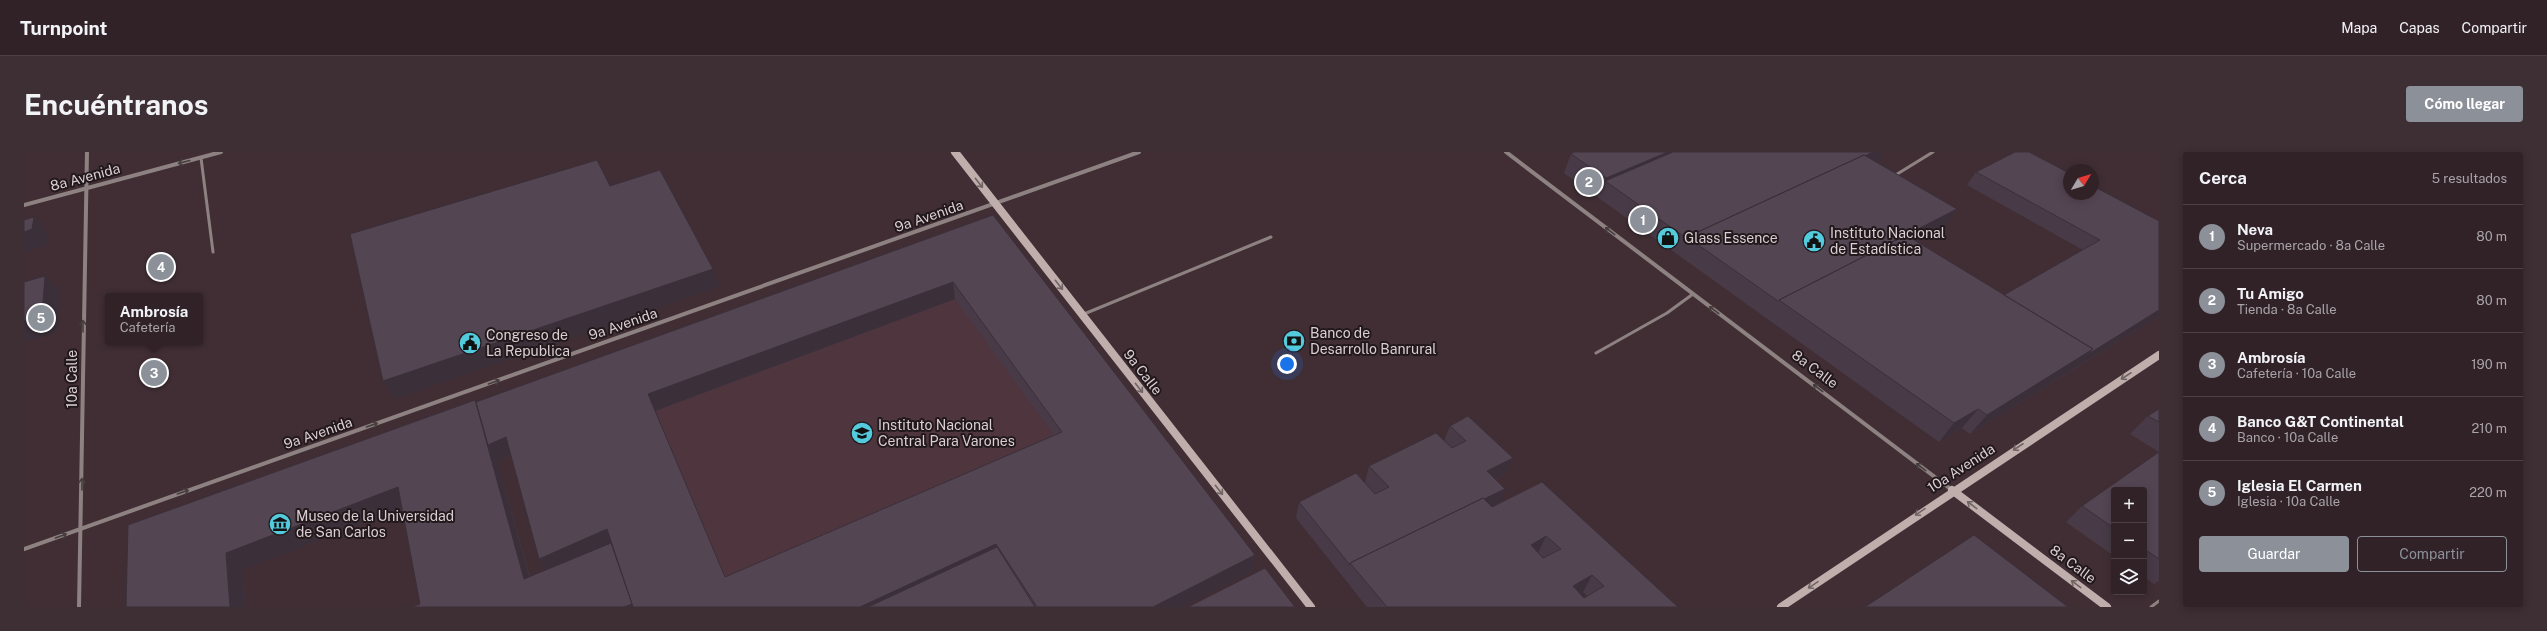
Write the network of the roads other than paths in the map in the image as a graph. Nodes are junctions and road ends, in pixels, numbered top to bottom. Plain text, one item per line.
1 (87, 152) edge
2 (221, 152) edge
3 (955, 152) edge
4 (1139, 152) edge
5 (1506, 152) edge
6 (1933, 152) edge
7 (201, 158) junction
8 (1889, 179) edge
9 (85, 189) junction
10 (996, 204) junction
11 (24, 205) edge
12 (1271, 237) dead end
13 (213, 252) dead end
14 (1693, 294) junction
15 (1082, 315) junction
16 (1596, 353) dead end
17 (2159, 355) edge
18 (1952, 490) junction
19 (82, 528) junction
20 (24, 549) edge
21 (2159, 602) edge
22 (79, 607) edge
23 (1311, 607) edge
24 (1781, 607) edge
25 (2108, 607) edge
26 (2152, 607) edge

1 - 9 street, 10a Calle
2 - 7 street, 8a Avenida
3 -> 10 main road, 9a Calle
4 - 10 street, 9a Avenida
14 -> 5 street, 8a Calle
6 - 8 lane
7 -> 9 street, 8a Avenida
7 - 13 lane
9 - 11 street, 8a Avenida
19 -> 9 street, 10a Calle
10 -> 15 main road, 9a Calle
19 -> 10 street, 9a Avenida
12 - 15 lane
14 - 16 lane
18 -> 14 street, 8a Calle
15 -> 23 main road, 9a Calle
17 -> 18 main road, 10a Avenida
18 -> 24 main road, 10a Avenida
25 -> 18 main road, 8a Calle
20 -> 19 street, 9a Avenida
19 - 22 street, 10a Calle
21 - 26 lane

